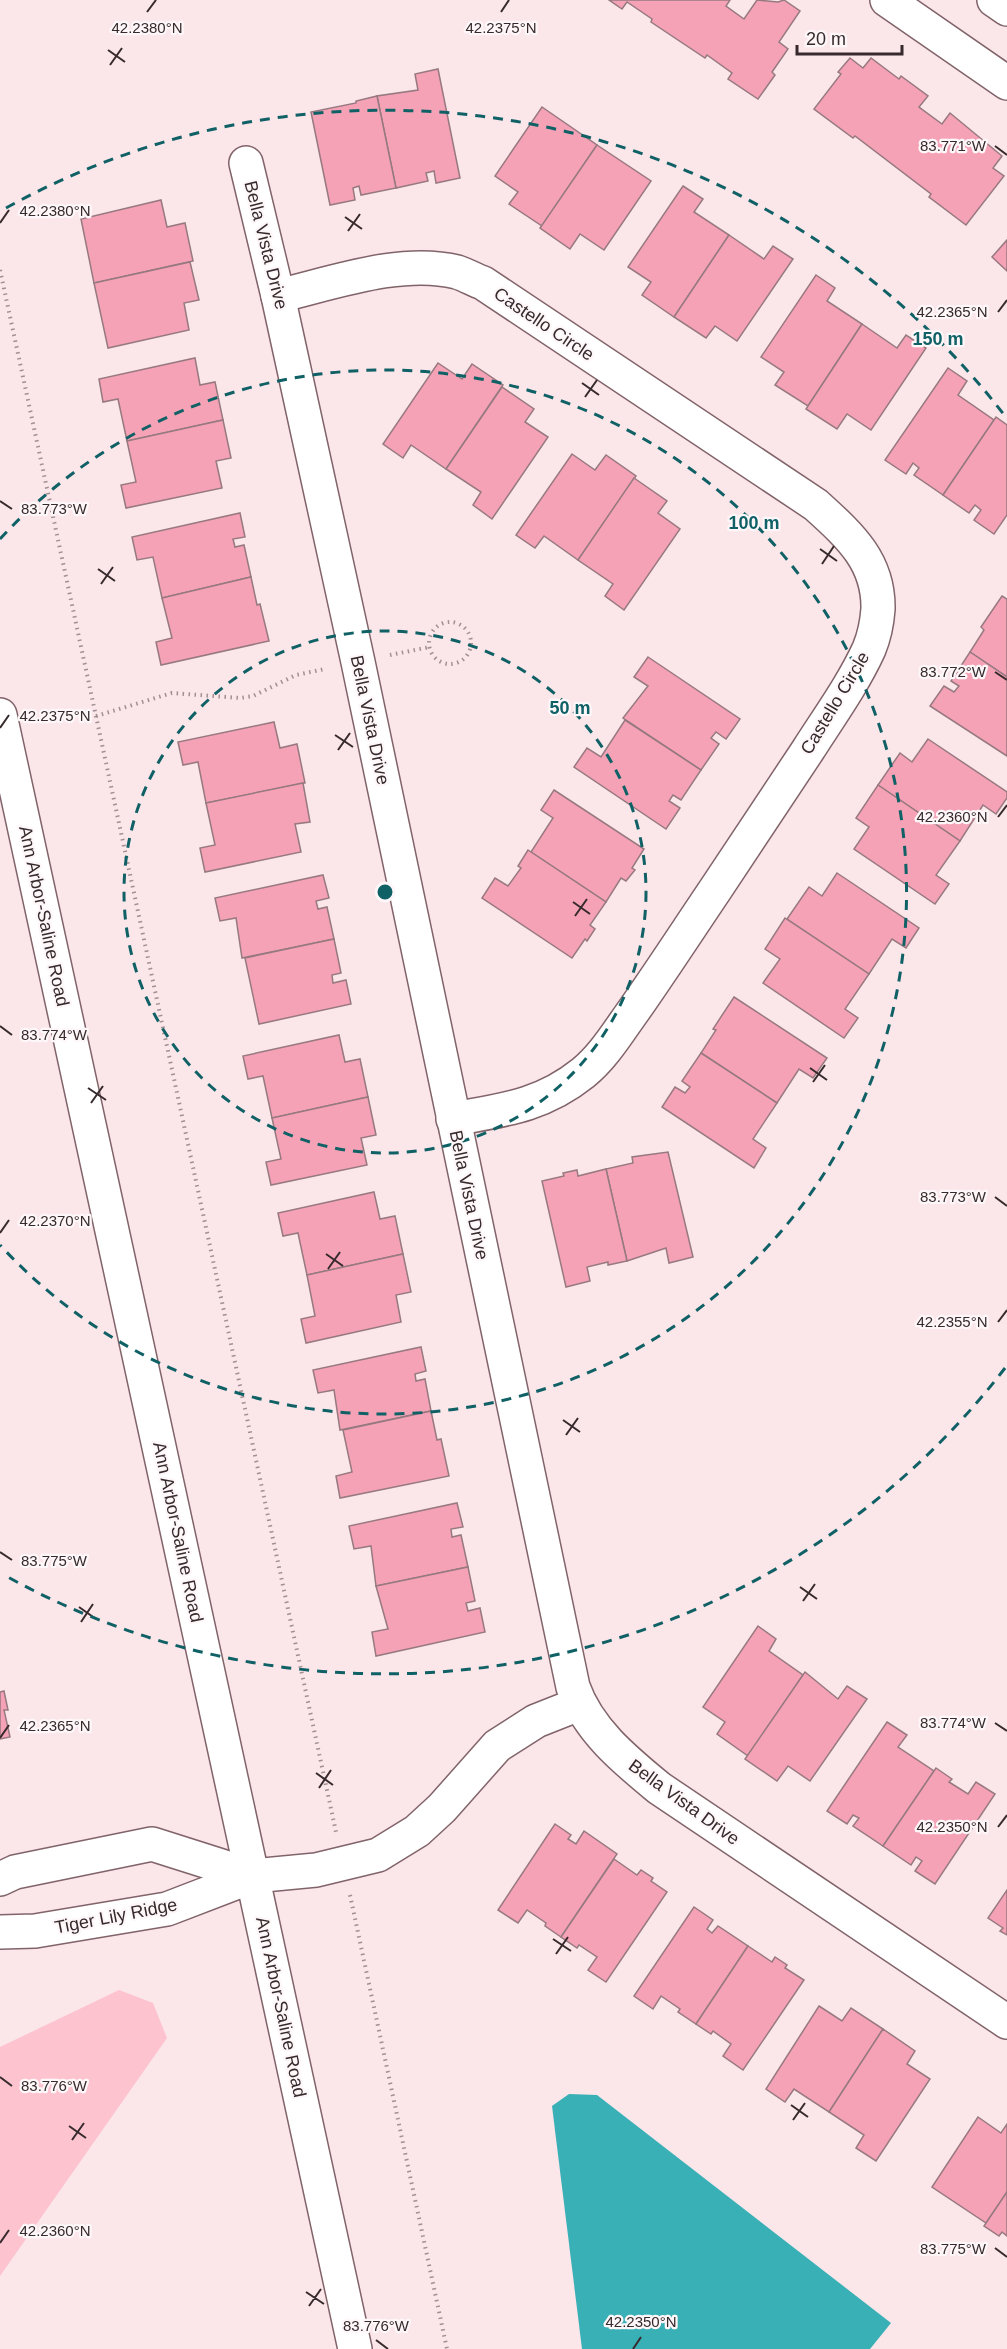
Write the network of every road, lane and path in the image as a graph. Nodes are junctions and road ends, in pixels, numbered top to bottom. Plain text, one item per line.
1 (887, 0) edge
2 (994, 0) edge
3 (1007, 9) edge
4 (1007, 83) edge
5 (246, 163) dead end
6 (0, 270) edge
7 (278, 296) junction
8 (430, 647) junction
9 (387, 656) dead end
10 (332, 668) dead end
11 (0, 715) edge
12 (96, 716) junction
13 (453, 1119) junction
14 (579, 1704) junction
15 (331, 1808) dead end
16 (253, 1876) junction
17 (0, 1879) edge
18 (354, 1916) dead end
19 (0, 1932) edge
20 (1007, 2022) edge
21 (355, 2349) edge
22 (447, 2349) edge

1 - 4 street
2 - 3 street
5 - 7 street, Bella Vista Drive
6 - 12 path
7 - 13 street, Bella Vista Drive
7 - 13 street, Castello Circle
8 - 8 path
8 - 9 path
10 - 12 path
11 - 16 street, Ann Arbor-Saline Road
12 - 15 path
13 - 14 street, Bella Vista Drive
14 - 16 street
14 - 20 street, Bella Vista Drive
16 - 17 street
16 - 19 street, Tiger Lily Ridge
16 - 21 street, Ann Arbor-Saline Road
18 - 22 path

